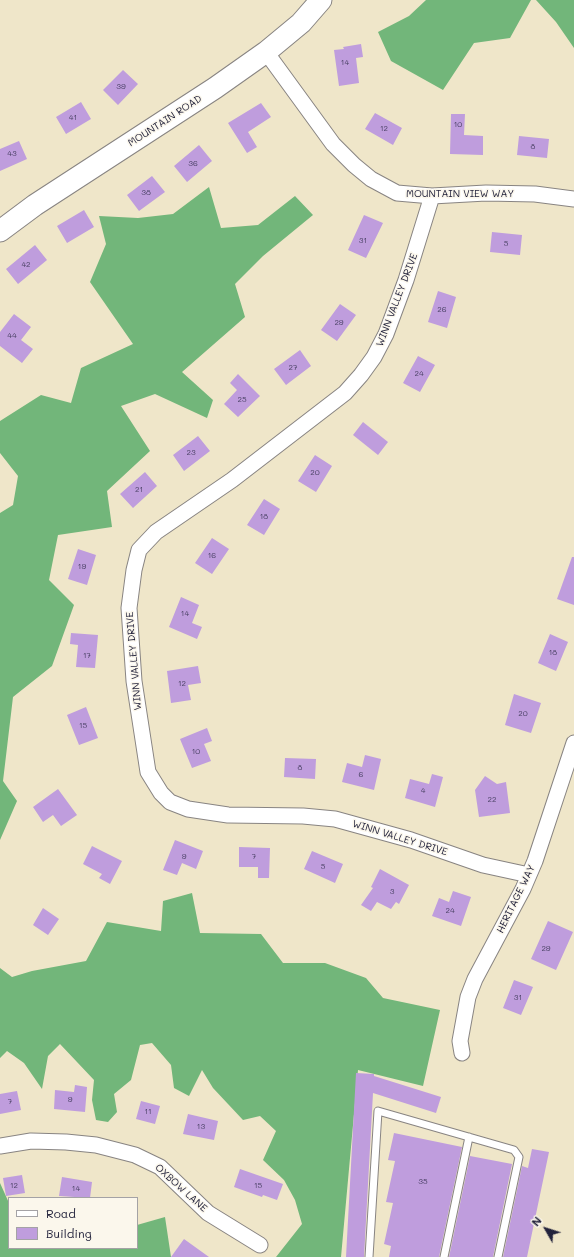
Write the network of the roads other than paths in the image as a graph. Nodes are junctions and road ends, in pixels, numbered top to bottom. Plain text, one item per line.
1 (321, 0) edge
2 (266, 52) junction
3 (432, 196) junction
4 (574, 199) edge
5 (0, 231) edge
6 (574, 743) edge
7 (529, 875) junction
8 (462, 1053) dead end
9 (469, 1137) junction
10 (0, 1146) edge
11 (260, 1246) dead end
12 (369, 1257) edge
13 (444, 1257) edge
14 (498, 1257) edge

1 - 2 street, MOUNTAIN ROAD
2 - 3 street, MOUNTAIN VIEW WAY
2 - 5 street, MOUNTAIN ROAD
3 - 4 street, MOUNTAIN VIEW WAY
3 - 7 street, WINN VALLEY DRIVE
6 - 7 street, HERITAGE WAY
7 - 8 street, HERITAGE WAY
9 - 12 lane
9 - 13 lane
9 - 14 lane
10 - 11 street, OXBOW LANE

